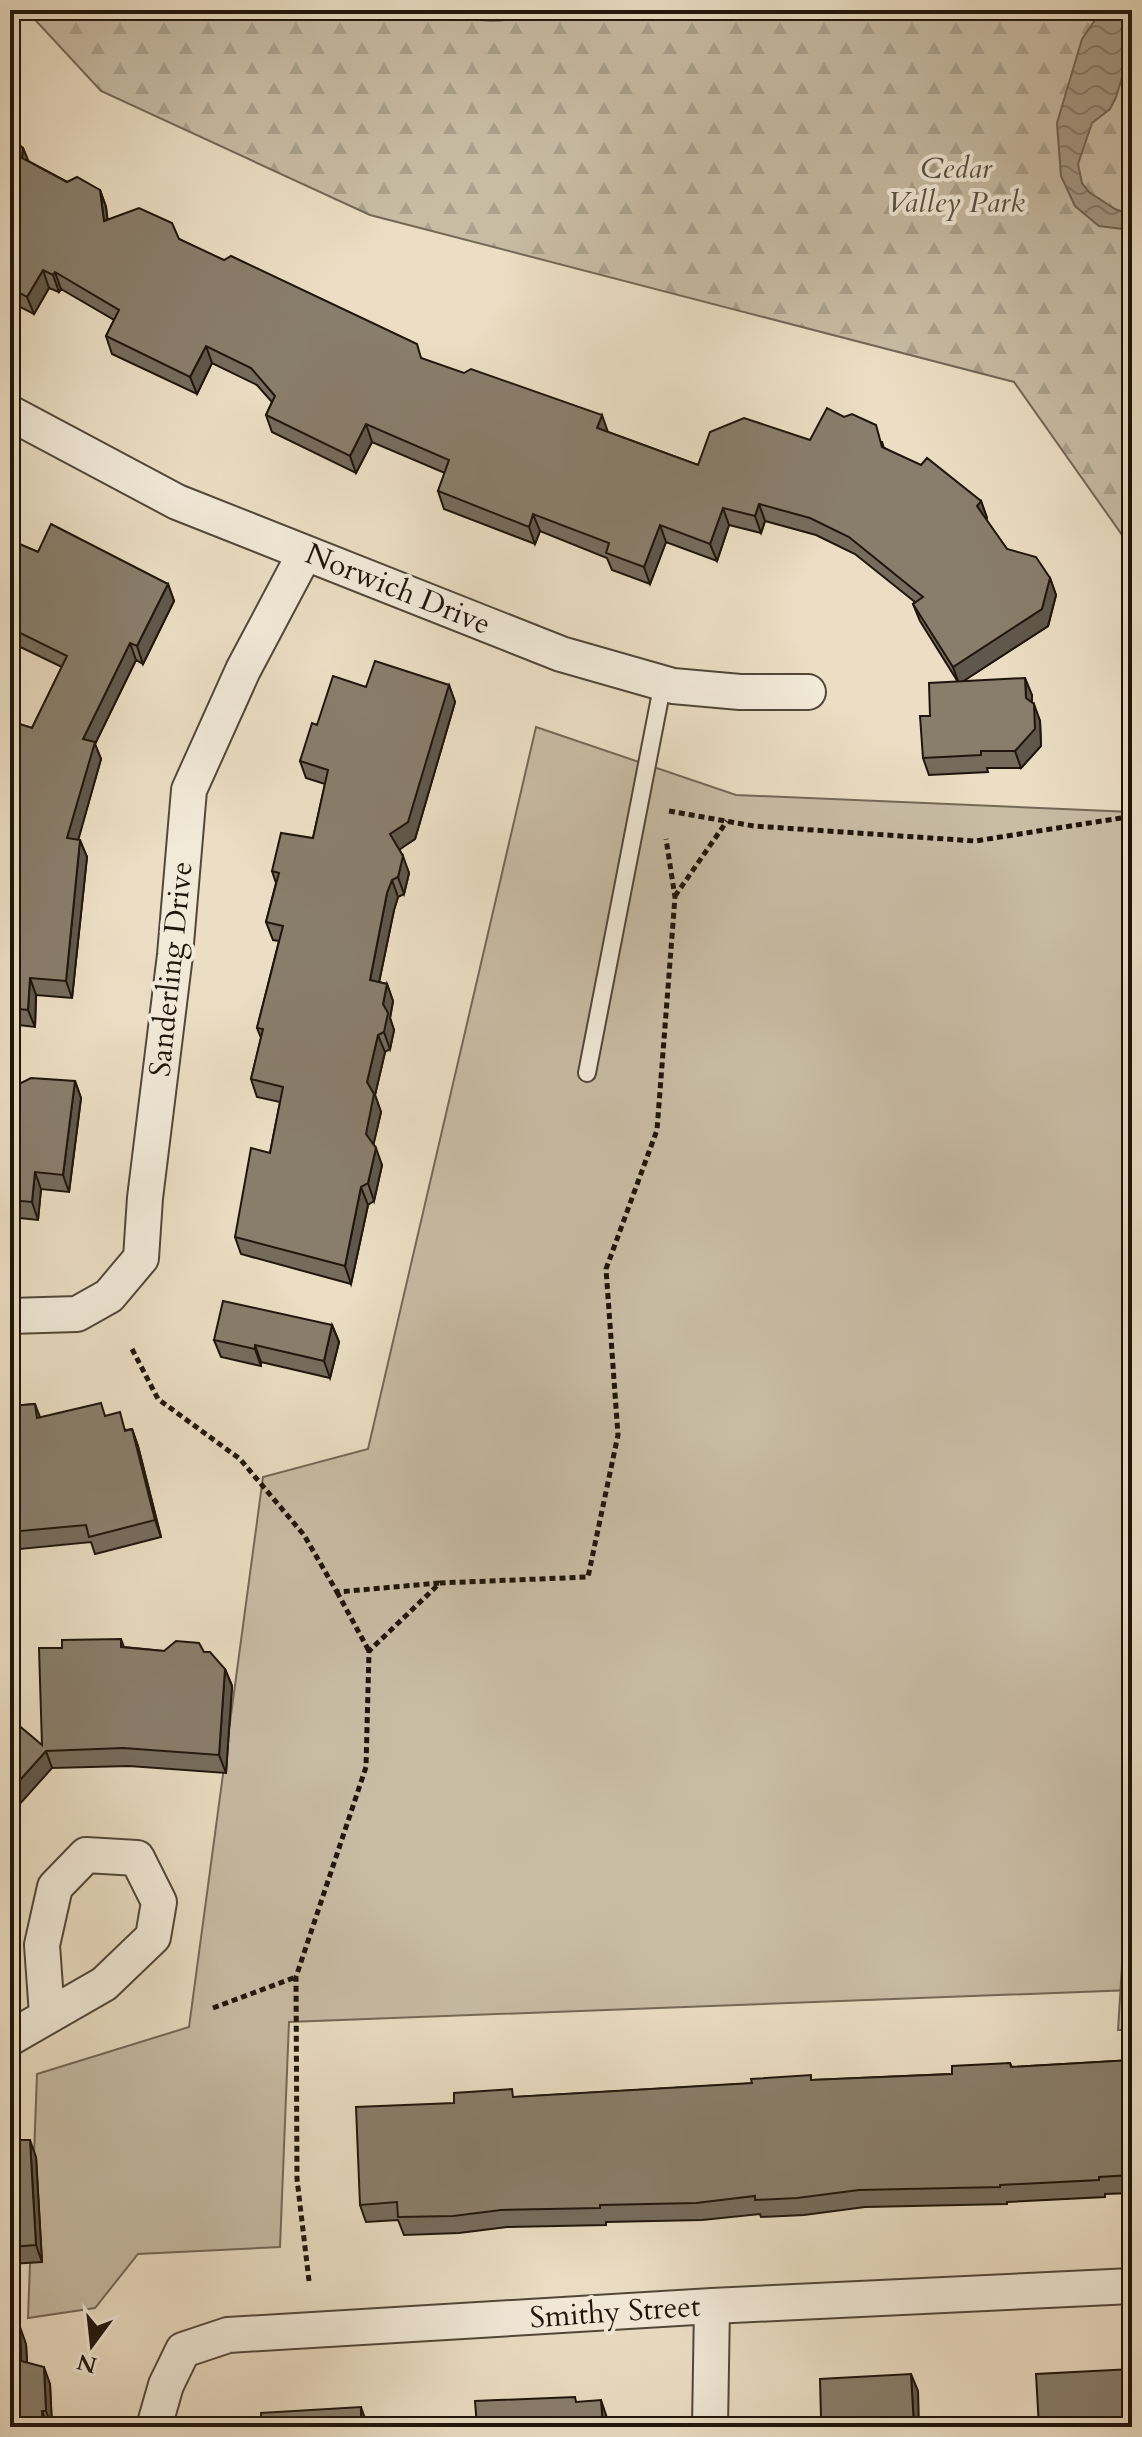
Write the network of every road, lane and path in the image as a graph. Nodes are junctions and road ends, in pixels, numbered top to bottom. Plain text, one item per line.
1 (10, 413) edge
2 (305, 553) junction
3 (663, 682) junction
4 (808, 692) dead end
5 (640, 803) junction
6 (661, 810) junction
7 (1132, 813) edge
8 (727, 821) junction
9 (675, 897) junction
10 (587, 1073) dead end
11 (10, 1316) edge
12 (132, 1349) dead end
13 (440, 1583) junction
14 (337, 1592) junction
15 (369, 1651) junction
16 (296, 1977) junction
17 (213, 2008) dead end
18 (47, 2015) junction
19 (10, 2038) edge
20 (309, 2281) dead end
21 (1132, 2286) edge
22 (712, 2306) junction
23 (154, 2427) edge
24 (710, 2427) edge

1 - 2 street, Norwich Drive
2 - 3 street, Norwich Drive
2 - 11 street, Sanderling Drive
3 - 4 street, Norwich Drive
3 - 5 lane
5 - 6 path
5 - 10 lane
6 - 8 path
6 - 9 path
7 - 8 path
8 - 9 path
9 - 13 path
12 - 14 path
13 - 14 path
13 - 15 path
14 - 15 path
15 - 16 path
16 - 17 path
16 - 20 path
18 - 18 street
18 - 19 street
21 - 22 street, Smithy Street
22 - 23 street, Smithy Street
22 - 24 street

